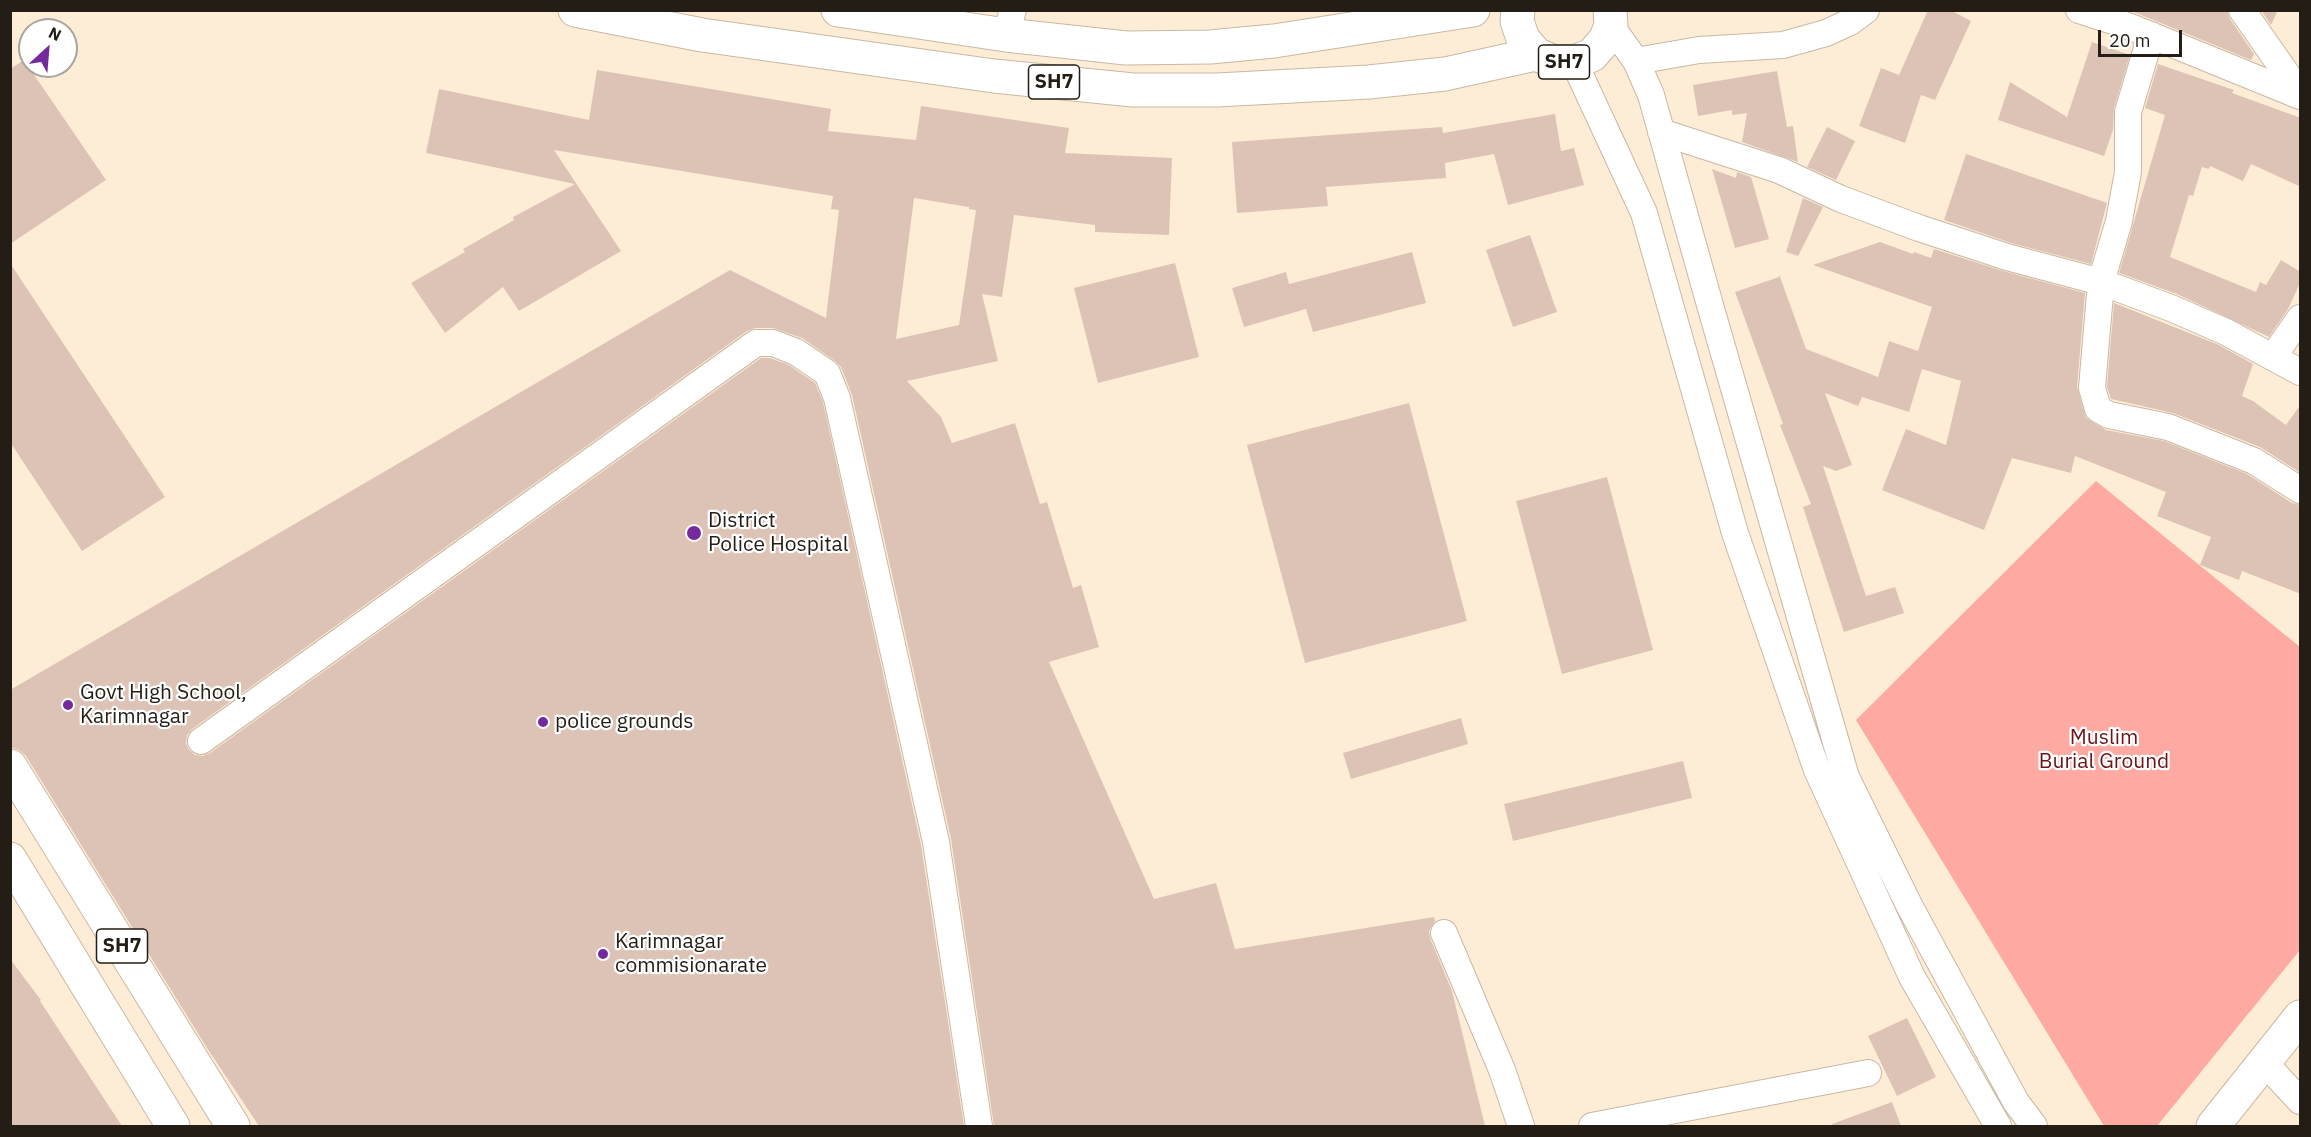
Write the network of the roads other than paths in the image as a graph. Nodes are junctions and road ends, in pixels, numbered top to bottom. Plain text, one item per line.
1 (575, 10) edge
2 (838, 10) edge
3 (1473, 10) edge
4 (1518, 10) edge
5 (1866, 10) edge
6 (2079, 10) edge
7 (2242, 10) edge
8 (1610, 18) edge
9 (1009, 23) edge
10 (2151, 35) junction
11 (1536, 54) junction
12 (1636, 61) junction
13 (1574, 62) junction
14 (2299, 88) edge
15 (1661, 132) junction
16 (2101, 282) junction
17 (2301, 318) edge
18 (2273, 357) junction
19 (2301, 372) edge
20 (2301, 490) edge
21 (201, 741) dead end
22 (10, 766) edge
23 (10, 858) edge
24 (1444, 933) dead end
25 (2301, 1017) edge
26 (2265, 1063) junction
27 (1868, 1073) dead end
28 (2301, 1101) edge
29 (173, 1126) edge
30 (233, 1126) edge
31 (978, 1126) edge
32 (1521, 1126) edge
33 (1592, 1126) edge
34 (1998, 1126) edge
35 (2034, 1126) edge
36 (2213, 1126) edge

1 - 11 main road, SH7
2 - 9 main road, SH7
3 - 9 main road, SH7
4 - 11 main road, SH7
5 - 12 street
6 - 10 street
7 - 14 street
8 - 12 street
8 - 13 main road, SH7
10 - 14 street
10 - 16 street
11 - 13 main road, SH7
12 - 15 street
13 - 34 street
15 - 16 street
15 - 35 street
16 - 18 street
16 - 20 street
17 - 18 street
18 - 19 street
21 - 31 street
22 - 30 main road, SH7
23 - 29 main road, SH7
24 - 32 street
25 - 26 main road
26 - 28 street
26 - 36 main road
27 - 33 street

